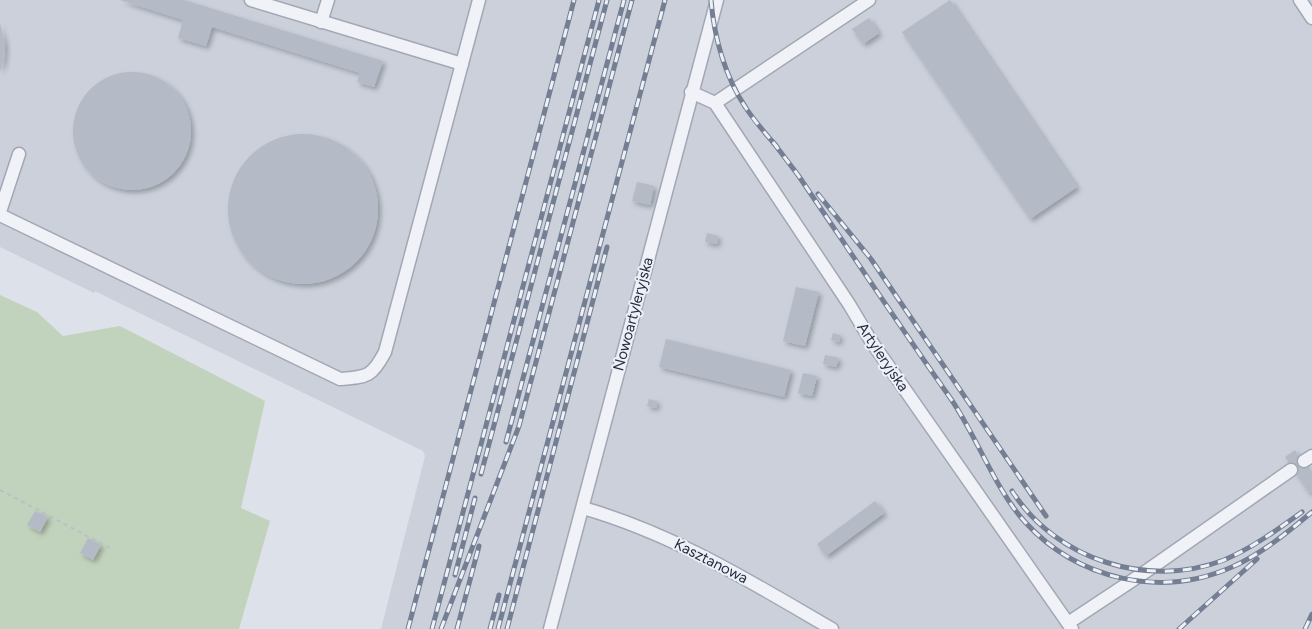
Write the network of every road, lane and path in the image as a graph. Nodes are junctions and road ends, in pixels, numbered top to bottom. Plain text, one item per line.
1 (251, 0) edge
2 (328, 0) edge
3 (479, 0) edge
4 (717, 0) edge
5 (869, 0) edge
6 (1300, 0) edge
7 (1312, 18) edge
8 (321, 22) junction
9 (462, 64) junction
10 (691, 92) junction
11 (716, 103) junction
12 (19, 154) dead end
13 (0, 212) edge
14 (0, 215) edge
15 (1292, 470) dead end
16 (0, 490) edge
17 (583, 508) junction
18 (110, 548) dead end
19 (1070, 626) edge
20 (550, 629) edge
21 (832, 629) edge

1 - 8 lane
2 - 8 lane
3 - 9 lane
4 - 10 lane, Nowoartyleryjska
5 - 11 lane
6 - 7 lane
8 - 9 lane
9 - 14 lane
10 - 11 lane
10 - 17 lane, Nowoartyleryjska
11 - 19 lane, Artyleryjska
12 - 13 lane
15 - 19 lane
16 - 18 path
17 - 20 lane, Nowoartyleryjska
17 - 21 lane, Kasztanowa

